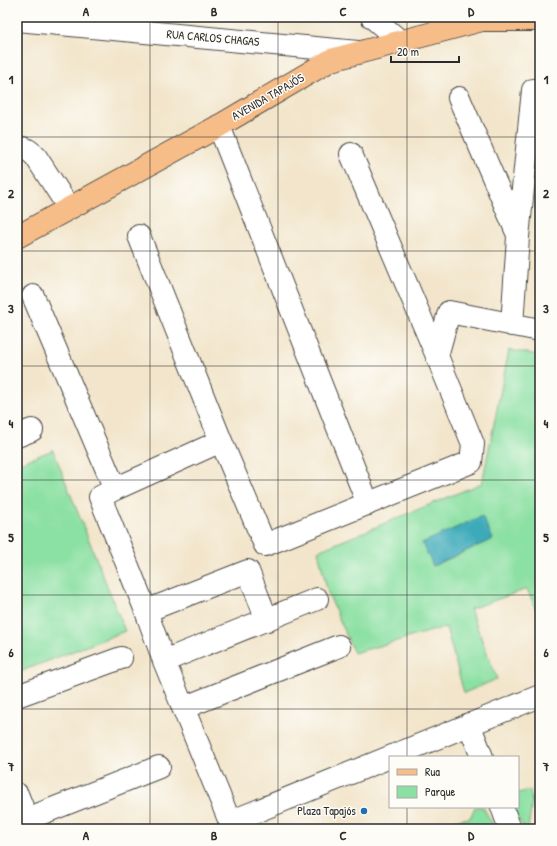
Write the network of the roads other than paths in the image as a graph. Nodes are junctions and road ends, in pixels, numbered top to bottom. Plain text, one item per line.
1 (372, 17) edge
2 (17, 20) edge
3 (540, 20) edge
4 (401, 42) junction
5 (362, 52) junction
6 (533, 90) dead end
7 (460, 98) dead end
8 (219, 126) junction
9 (17, 148) edge
10 (351, 154) dead end
11 (69, 208) junction
12 (139, 236) dead end
13 (17, 237) edge
14 (518, 237) junction
15 (33, 296) dead end
16 (512, 324) junction
17 (540, 330) edge
18 (437, 356) junction
19 (221, 441) junction
20 (115, 489) junction
21 (368, 504) junction
22 (317, 599) dead end
23 (146, 610) junction
24 (267, 620) junction
25 (339, 646) dead end
26 (121, 658) dead end
27 (164, 661) junction
28 (17, 696) edge
29 (540, 696) edge
30 (183, 708) junction
31 (469, 724) junction
32 (391, 756) edge
33 (482, 756) edge
34 (389, 757) edge
35 (159, 767) dead end
36 (17, 794) edge
37 (502, 808) edge
38 (22, 821) edge
39 (510, 829) edge

1 - 4 street
2 - 5 street, RUA CARLOS CHAGAS
3 - 4 main road, AVENIDA TAPAJÓS
4 - 5 main road, AVENIDA TAPAJÓS
5 - 8 main road, AVENIDA TAPAJÓS
6 - 14 street
7 - 14 street
8 - 11 main road, AVENIDA TAPAJÓS
8 - 21 street
9 - 11 street
10 - 18 street
11 - 13 main road, AVENIDA TAPAJÓS
12 - 19 street
14 - 16 street
15 - 20 street
16 - 17 street
16 - 18 street
18 - 21 street
19 - 20 street
19 - 21 street
20 - 23 street
22 - 24 street
23 - 24 street
23 - 27 street
24 - 27 street
25 - 30 street
26 - 28 street
27 - 30 street
29 - 31 street
30 - 34 street
31 - 32 street
31 - 33 street
35 - 38 street
36 - 38 street
37 - 39 street

